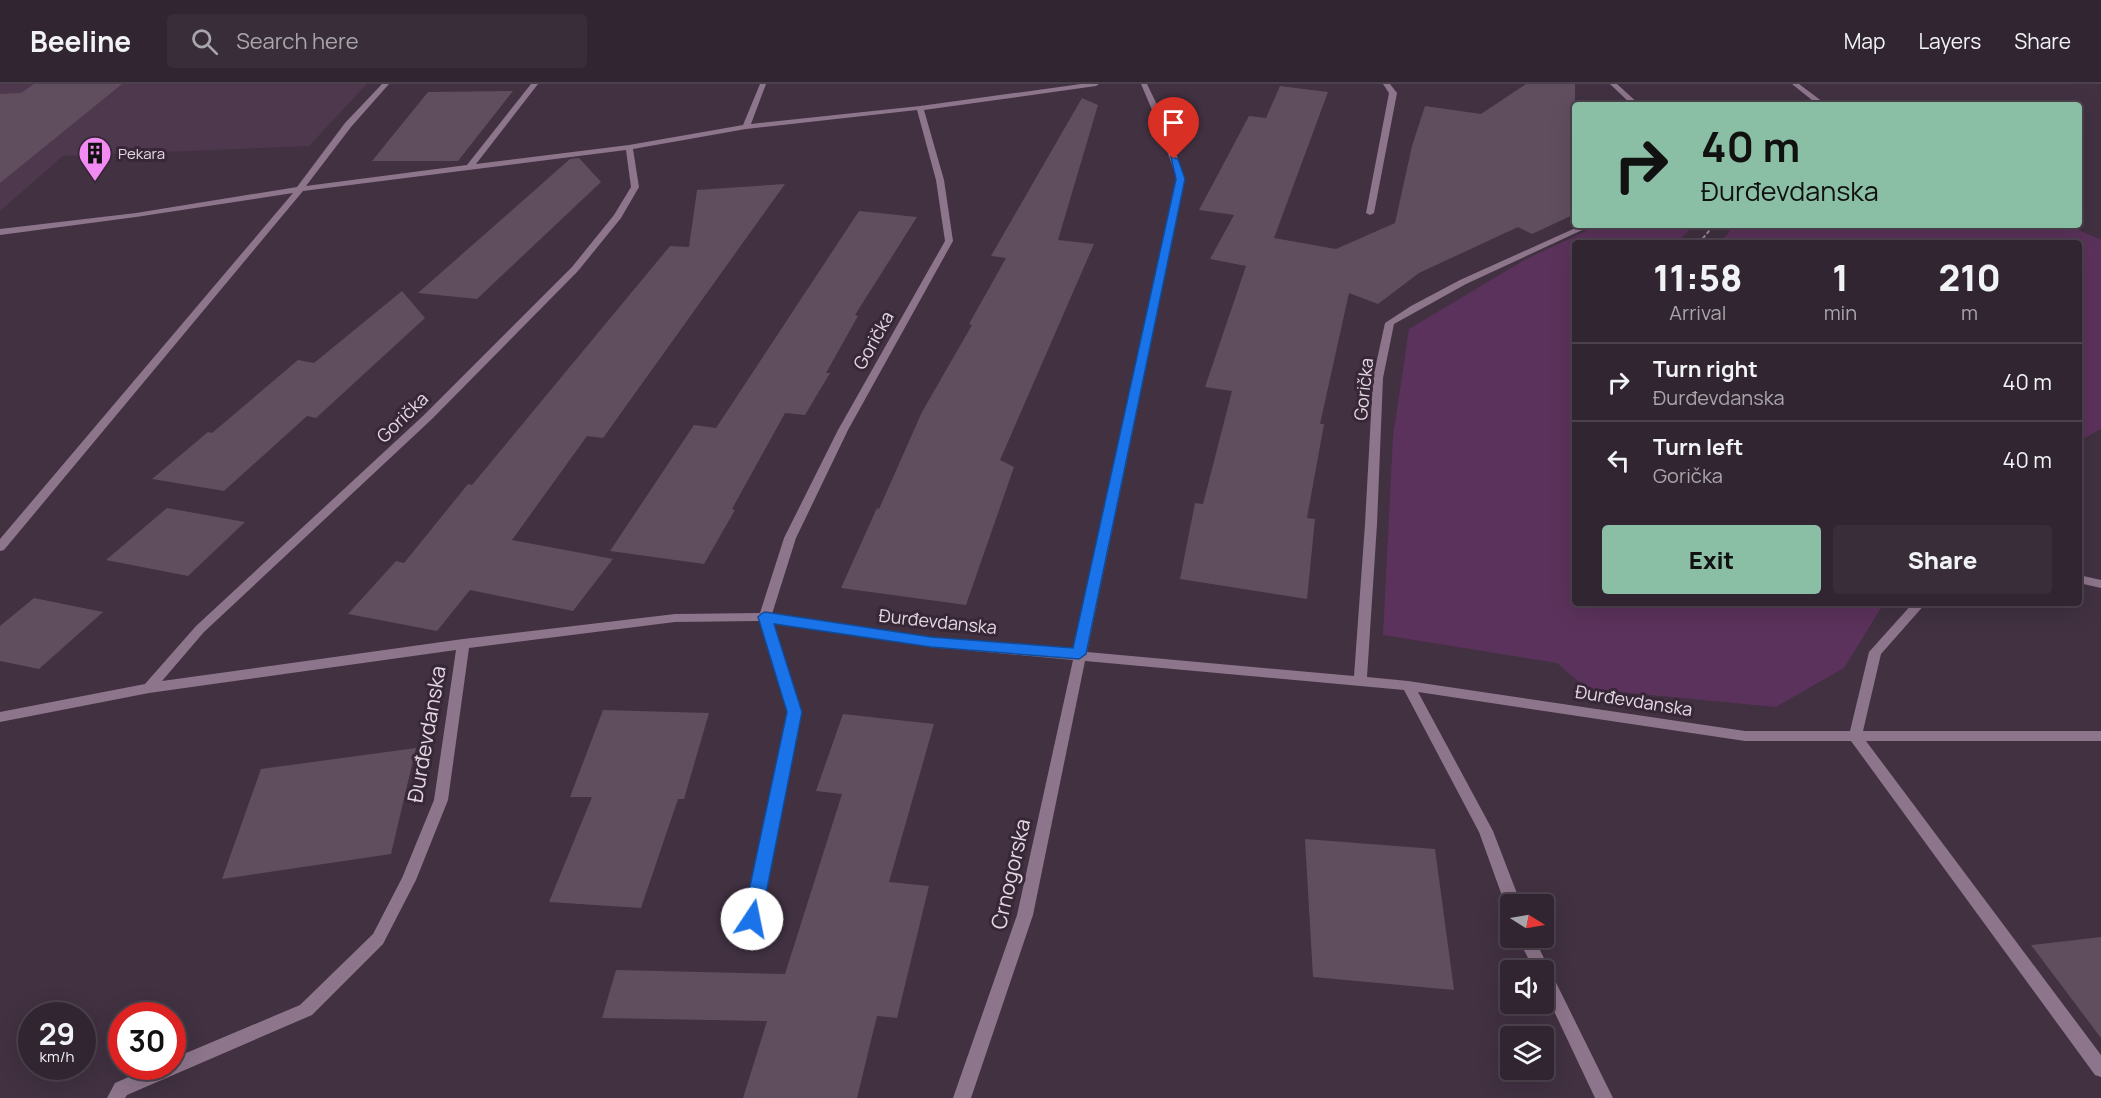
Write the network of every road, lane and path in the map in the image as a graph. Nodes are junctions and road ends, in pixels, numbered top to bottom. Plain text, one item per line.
1 (386, 84) edge
2 (535, 84) edge
3 (763, 84) edge
4 (1096, 84) edge
5 (1144, 84) edge
6 (1386, 84) edge
7 (1613, 84) edge
8 (1795, 84) edge
9 (1633, 102) edge
10 (1819, 102) edge
11 (920, 108) junction
12 (746, 127) junction
13 (628, 147) junction
14 (469, 168) junction
15 (300, 189) junction
16 (1370, 213) dead end
17 (1582, 228) edge
18 (1712, 228) edge
19 (0, 232) edge
20 (1702, 240) edge
21 (0, 547) edge
22 (2082, 580) edge
23 (2101, 584) edge
24 (1917, 606) edge
25 (765, 617) junction
26 (464, 644) junction
27 (1079, 654) junction
28 (1360, 681) junction
29 (1408, 686) junction
30 (149, 688) junction
31 (0, 717) edge
32 (2101, 736) edge
33 (1855, 737) junction
34 (1509, 894) edge
35 (752, 919) dead end
36 (1554, 995) edge
37 (2101, 1070) edge
38 (116, 1098) edge
39 (962, 1098) edge
40 (1604, 1098) edge

1 - 15 street
2 - 14 street
3 - 12 street
4 - 11 street
5 - 27 street
6 - 16 street
7 - 9 street
8 - 10 street
11 - 12 street
11 - 25 street, Gorička
12 - 13 street
13 - 14 street
13 - 30 street, Gorička
14 - 15 street
15 - 19 street
15 - 21 street
17 - 28 street, Gorička
18 - 20 path
22 - 23 street
24 - 33 street
25 - 26 street, Đurđevdanska
25 - 27 street, Đurđevdanska
25 - 35 street
26 - 30 street, Đurđevdanska
26 - 38 street, Đurđevdanska
27 - 28 street, Đurđevdanska
27 - 39 street, Crnogorska
28 - 29 street, Đurđevdanska
29 - 33 street, Đurđevdanska
29 - 34 street
30 - 31 street, Đurđevdanska
32 - 33 street, Đurđevdanska
33 - 37 street
36 - 40 street

